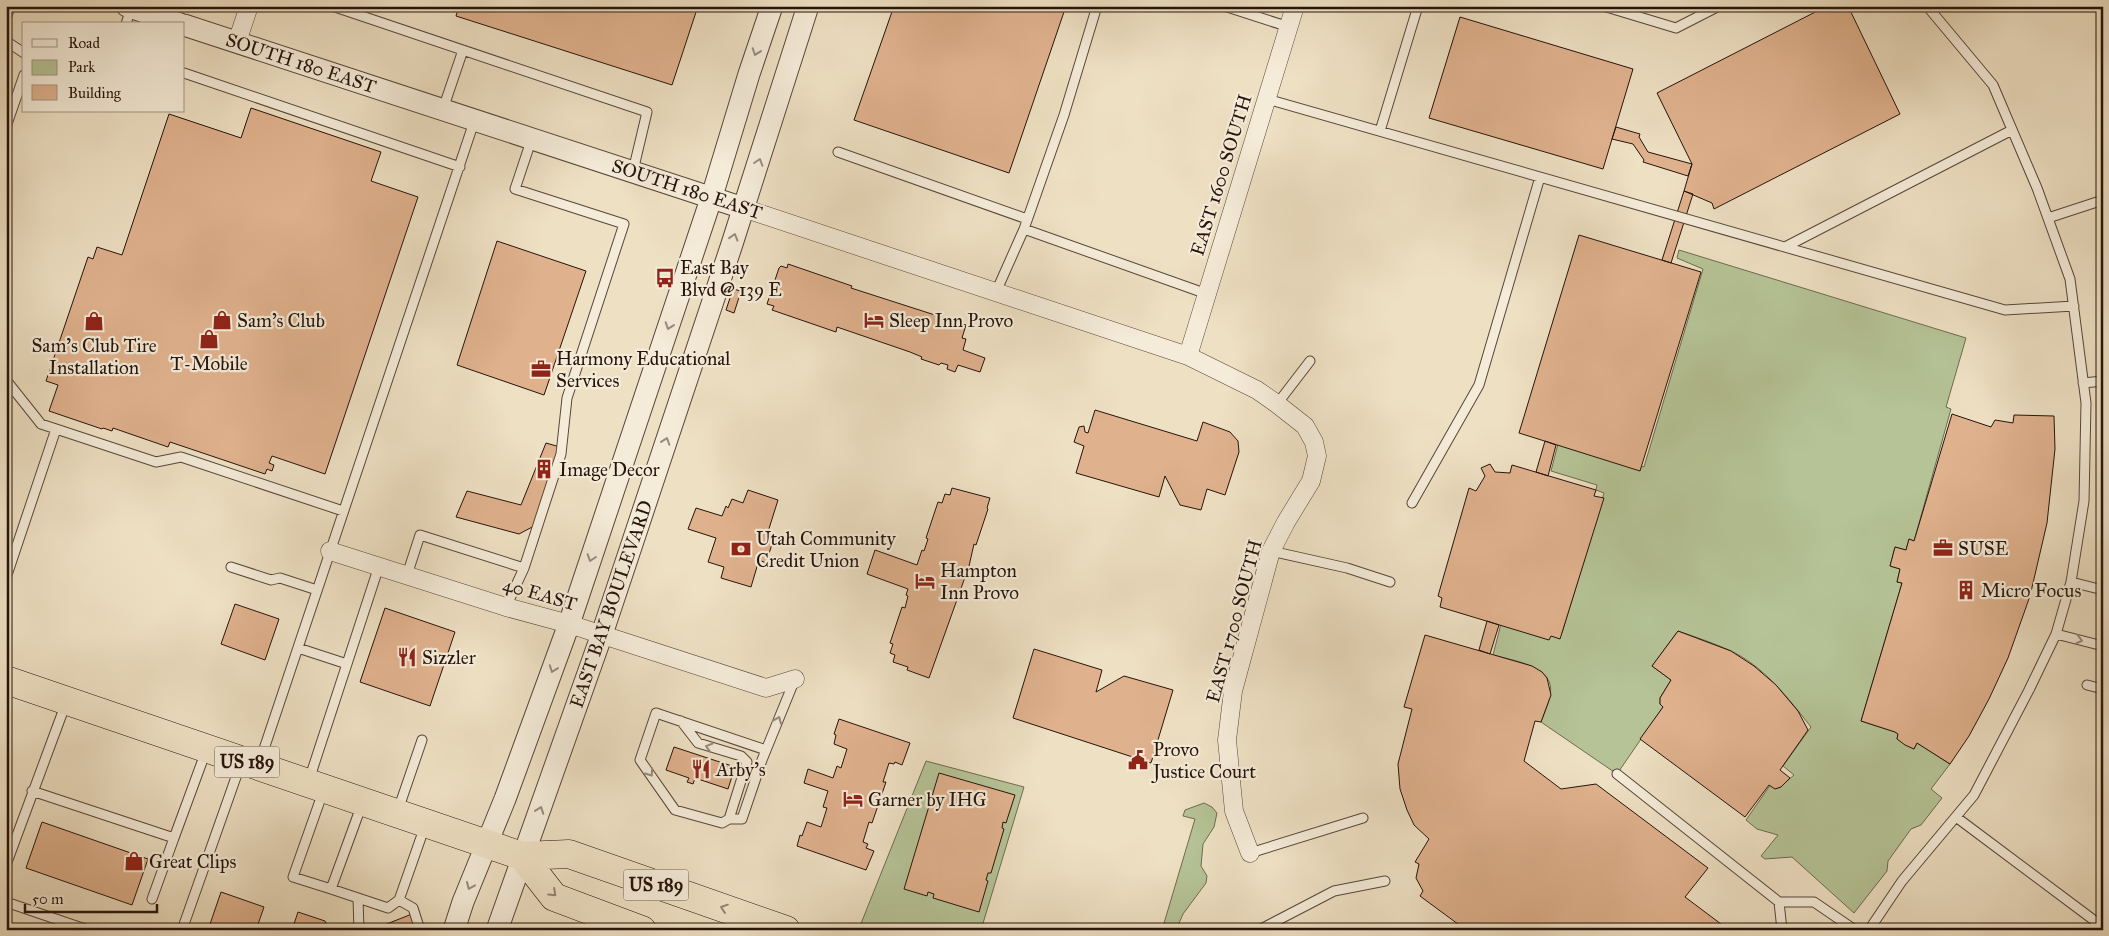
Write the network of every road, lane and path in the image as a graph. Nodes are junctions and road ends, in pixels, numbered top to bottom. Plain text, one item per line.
1 (10, 6) edge
2 (249, 6) edge
3 (332, 6) edge
4 (772, 6) edge
5 (808, 6) edge
6 (1097, 6) edge
7 (1224, 6) edge
8 (1295, 6) edge
9 (1418, 6) edge
10 (1603, 6) edge
11 (1719, 6) edge
12 (1927, 6) edge
13 (128, 13) edge
14 (6, 20) edge
15 (172, 22) edge
16 (185, 25) edge
17 (1289, 27) junction
18 (6, 41) edge
19 (237, 42) junction
20 (463, 50) junction
21 (22, 52) edge
22 (185, 73) edge
23 (22, 81) edge
24 (1267, 99) junction
25 (443, 109) junction
26 (476, 119) junction
27 (6, 128) edge
28 (2012, 130) junction
29 (1380, 131) junction
30 (532, 138) junction
31 (838, 152) dead end
32 (460, 166) junction
33 (633, 170) junction
34 (1540, 177) junction
35 (712, 196) junction
36 (2103, 200) edge
37 (743, 208) junction
38 (2048, 218) junction
39 (1027, 219) junction
40 (1024, 229) junction
41 (1787, 246) junction
42 (996, 292) junction
43 (1207, 294) junction
44 (2074, 306) junction
45 (1188, 356) junction
46 (1310, 361) dead end
47 (6, 380) edge
48 (2103, 381) edge
49 (2083, 383) junction
50 (1278, 404) junction
51 (56, 428) junction
52 (1412, 503) dead end
53 (343, 511) junction
54 (330, 551) junction
55 (1271, 552) junction
56 (379, 566) junction
57 (231, 567) dead end
58 (524, 568) junction
59 (407, 576) junction
60 (6, 578) edge
61 (1390, 582) dead end
62 (2071, 582) junction
63 (316, 590) junction
64 (2103, 590) edge
65 (506, 607) junction
66 (569, 624) junction
67 (602, 634) junction
68 (2056, 634) junction
69 (2103, 646) edge
70 (298, 648) junction
71 (347, 664) junction
72 (795, 679) joint
73 (6, 680) edge
74 (2087, 685) dead end
75 (2103, 689) edge
76 (67, 700) junction
77 (681, 721) junction
78 (422, 740) dead end
79 (207, 748) junction
80 (766, 750) junction
81 (250, 763) junction
82 (1617, 774) dead end
83 (316, 785) junction
84 (32, 792) junction
85 (363, 801) junction
86 (398, 812) junction
87 (1956, 817) junction
88 (1363, 818) dead end
89 (728, 820) junction
90 (426, 822) junction
91 (174, 838) junction
92 (488, 843) junction
93 (1250, 853) joint
94 (522, 856) junction
95 (6, 864) edge
96 (1385, 881) dead end
97 (331, 889) junction
98 (152, 899) dead end
99 (358, 899) junction
100 (399, 900) junction
101 (6, 902) edge
102 (1779, 902) junction
103 (2103, 927) edge
104 (88, 930) edge
105 (182, 930) edge
106 (359, 930) edge
107 (420, 930) edge
108 (454, 930) edge
109 (497, 930) edge
110 (642, 930) edge
111 (786, 930) edge
112 (1259, 930) edge
113 (1782, 930) edge
114 (1856, 930) edge
115 (1870, 930) edge

1 - 14 lane
2 - 19 street
3 - 20 lane
4 -> 35 street, EAST BAY BOULEVARD
37 -> 5 street, EAST BAY BOULEVARD
6 - 39 lane
7 - 17 lane
8 - 17 street, EAST 1600 SOUTH
9 - 29 lane
10 - 11 lane
12 - 28 lane
13 - 15 street, SOUTH 180 EAST
16 - 19 street, SOUTH 180 EAST
17 - 24 street, EAST 1600 SOUTH
18 - 21 lane
19 - 25 street, SOUTH 180 EAST
20 - 25 lane
20 - 33 lane
22 - 32 lane
23 - 27 lane
24 - 29 lane
24 - 43 street, EAST 1600 SOUTH
25 - 26 street, SOUTH 180 EAST
26 - 30 street, SOUTH 180 EAST
26 - 32 lane
28 - 38 lane
28 - 41 lane
29 - 34 lane
30 - 33 street, SOUTH 180 EAST
30 - 58 lane
31 - 39 lane
32 - 53 lane
33 - 35 street, SOUTH 180 EAST
34 - 41 lane
34 - 52 lane
35 - 37 street, SOUTH 180 EAST
35 -> 66 street, EAST BAY BOULEVARD
36 - 38 lane
37 - 42 street, SOUTH 180 EAST
67 -> 37 street, EAST BAY BOULEVARD
38 - 44 lane
39 - 40 lane
40 - 42 lane
40 - 43 lane
41 - 44 lane
42 - 45 street, SOUTH 180 EAST
43 - 45 street, EAST 1600 SOUTH
44 - 49 lane
45 - 50 street, EAST 1700 SOUTH
46 - 50 lane
47 - 51 lane
48 - 49 lane
49 - 62 lane
50 - 55 street, EAST 1700 SOUTH
51 - 53 lane
51 - 60 lane
53 - 54 lane
54 - 56 street, 40 EAST
54 - 63 lane
55 - 61 lane
55 - 93 street, EAST 1700 SOUTH
56 - 59 street, 40 EAST
56 - 71 lane
57 - 63 lane
58 - 59 lane
58 - 65 lane
59 - 65 street, 40 EAST
62 - 64 lane
62 - 68 lane
63 - 70 lane
65 - 66 street, 40 EAST
66 - 67 street, 40 EAST
66 -> 92 street, EAST BAY BOULEVARD
67 - 72 street, 40 EAST
94 -> 67 street, EAST BAY BOULEVARD
68 -> 69 lane
68 - 87 lane
70 - 71 lane
70 - 81 lane
71 - 83 lane
80 -> 72 lane
73 - 76 highway, US 189
74 - 75 lane
76 - 79 highway, US 189
76 - 84 lane
77 - 80 lane
89 -> 77 lane
77 -> 89 lane
78 - 86 lane
79 - 81 highway, US 189
79 - 91 lane
80 - 89 lane
81 - 83 highway, US 189
81 - 105 lane
82 - 102 lane
83 - 85 highway, US 189
83 - 97 lane
84 - 91 lane
84 - 95 lane
85 - 86 highway, US 189
85 - 97 lane
86 - 90 highway, US 189
87 - 103 lane
87 - 115 lane
88 - 93 lane
90 - 92 highway, US 189
90 - 100 lane
91 - 98 lane
92 - 94 highway, US 189
92 -> 108 street, EAST BAY BOULEVARD
94 - 109 street, EAST BAY BOULEVARD
94 -> 110 highway, US 189
111 -> 94 highway, US 189
96 - 112 lane
97 - 99 lane
99 - 100 lane
99 - 106 lane
100 - 107 lane
101 - 104 lane
102 - 113 lane
102 - 114 lane

